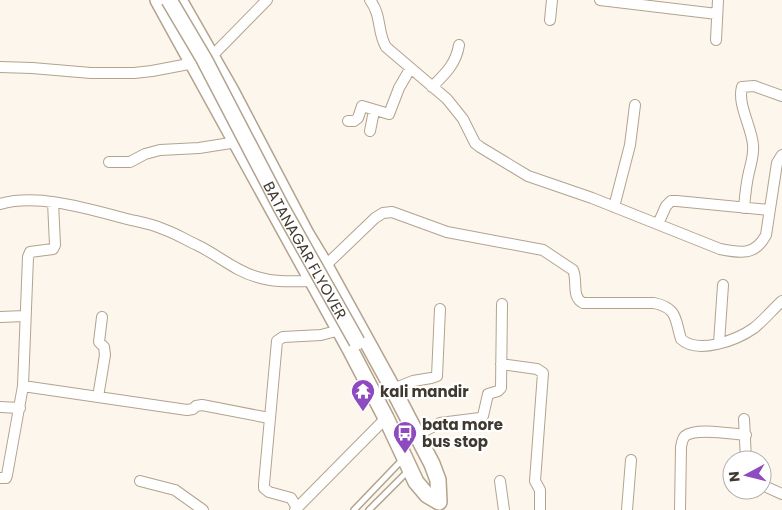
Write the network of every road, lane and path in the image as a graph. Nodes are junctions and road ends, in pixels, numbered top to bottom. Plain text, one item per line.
1 (158, 0) edge
2 (170, 0) edge
3 (179, 0) edge
4 (267, 0) edge
5 (370, 0) edge
6 (552, 0) edge
7 (600, 0) edge
8 (718, 0) edge
9 (717, 14) junction
10 (550, 20) dead end
11 (716, 40) dead end
12 (461, 52) dead end
13 (211, 57) junction
14 (194, 63) junction
15 (0, 67) edge
16 (410, 69) junction
17 (432, 87) junction
18 (782, 96) edge
19 (635, 105) dead end
20 (374, 110) junction
21 (348, 121) dead end
22 (370, 131) dead end
23 (237, 142) junction
24 (782, 155) edge
25 (109, 162) dead end
26 (53, 202) junction
27 (0, 204) edge
28 (614, 207) junction
29 (744, 208) junction
30 (769, 210) junction
31 (658, 224) junction
32 (324, 264) junction
33 (311, 277) junction
34 (722, 285) dead end
35 (782, 301) edge
36 (502, 304) dead end
37 (440, 309) dead end
38 (25, 316) junction
39 (0, 317) edge
40 (102, 317) dead end
41 (340, 330) junction
42 (719, 343) junction
43 (501, 364) junction
44 (23, 386) junction
45 (393, 389) junction
46 (98, 398) junction
47 (0, 407) edge
48 (20, 408) junction
49 (269, 418) junction
50 (386, 418) junction
51 (744, 419) dead end
52 (417, 435) junction
53 (746, 435) junction
54 (746, 450) edge
55 (631, 460) dead end
56 (407, 463) junction
57 (0, 478) edge
58 (140, 481) dead end
59 (500, 481) dead end
60 (441, 506) edge
61 (296, 509) edge
62 (203, 510) edge
63 (354, 510) edge
64 (371, 510) edge
65 (504, 510) edge
66 (540, 510) edge
67 (627, 510) edge
68 (680, 510) edge

1 - 14 street
2 - 60 street, BATANAGAR FLYOVER, bridge
3 - 13 street
4 - 13 street
5 - 16 street
6 - 10 street
7 - 9 street
8 - 9 street
9 - 11 street
12 - 17 street
13 - 14 street
13 - 32 street
14 - 15 street
14 - 23 street
16 - 17 street
16 - 20 street
17 - 28 street
18 - 29 street
19 - 28 street
20 - 21 street
20 - 22 street
23 - 25 street
23 - 33 street
24 - 30 street
26 - 27 street
26 - 33 street
26 - 38 street
28 - 31 street
29 - 30 street
29 - 31 street
30 - 31 street
32 - 42 street
32 - 45 street
33 - 41 street
34 - 42 street
35 - 42 street
36 - 43 street
37 - 45 street
38 - 39 street
38 - 44 street
40 - 46 street
41 - 49 street
41 - 50 street
43 - 52 street
43 - 66 street
44 - 46 street
44 - 48 street
45 - 52 street
46 - 49 street
47 - 48 street
48 - 57 street
49 - 61 street
50 - 56 street
50 - 61 street
51 - 53 street
52 - 60 street
53 - 54 street
53 - 68 street
55 - 67 street
56 - 60 street
56 - 63 lane
56 - 64 lane
58 - 62 street
59 - 65 street

